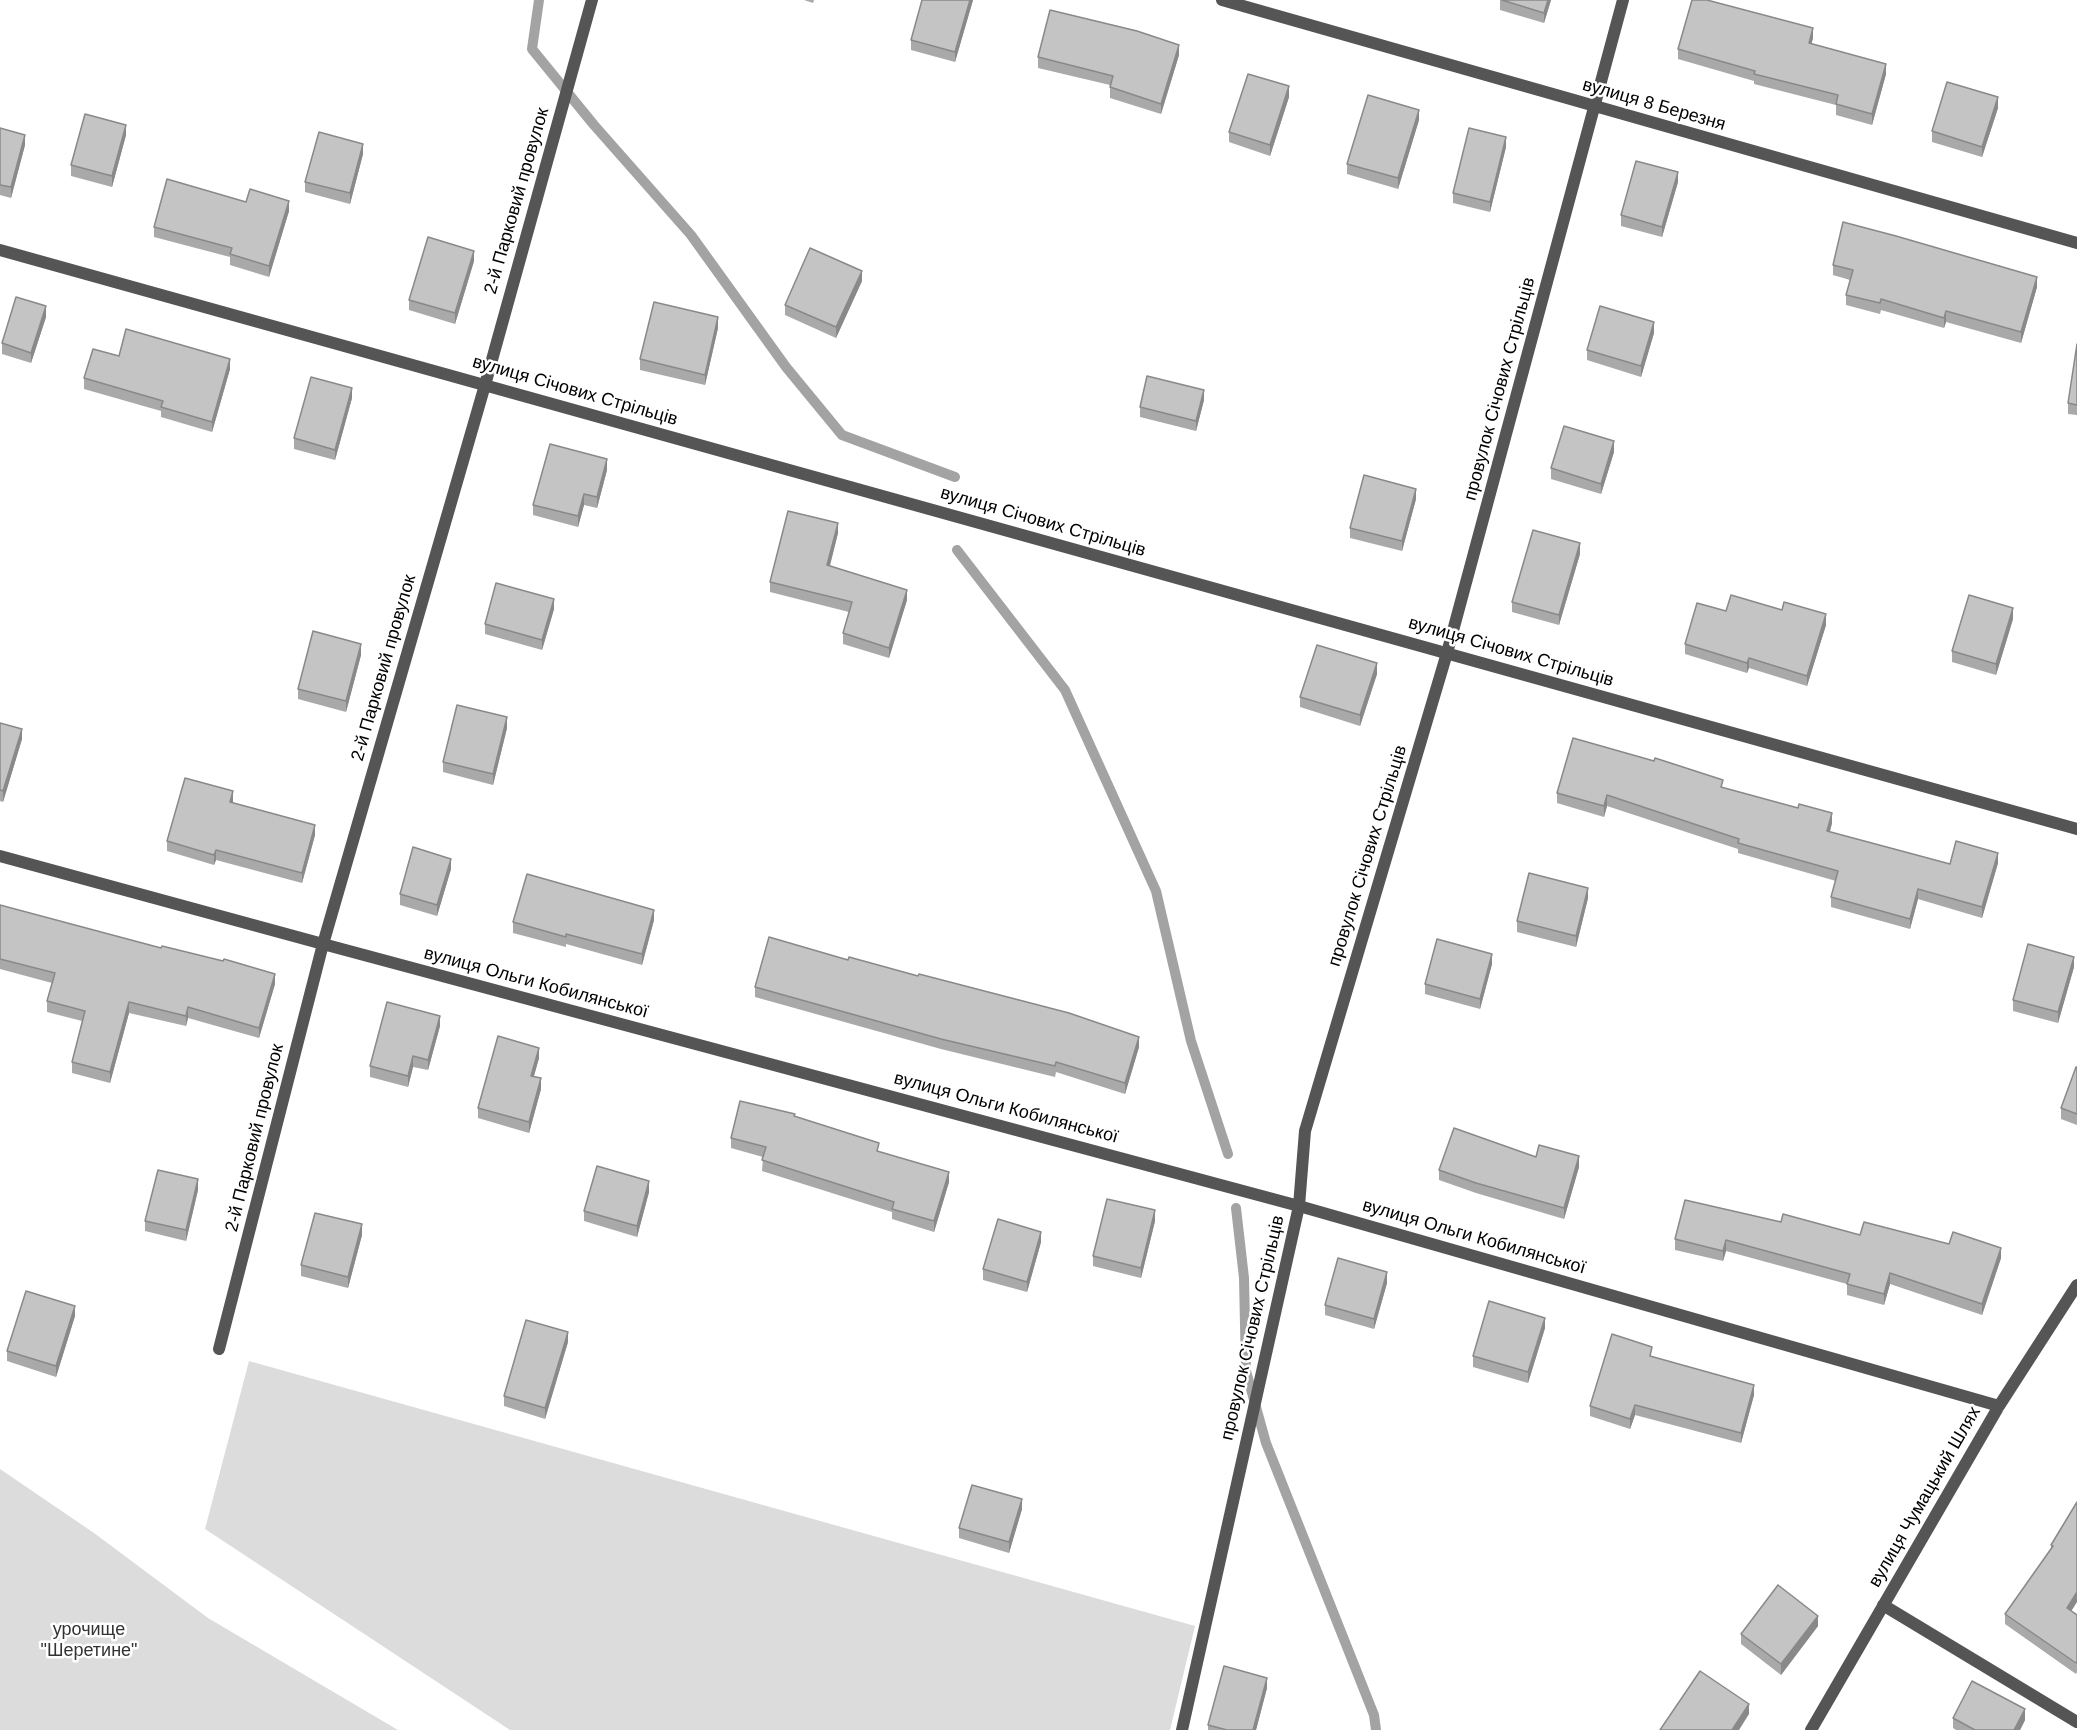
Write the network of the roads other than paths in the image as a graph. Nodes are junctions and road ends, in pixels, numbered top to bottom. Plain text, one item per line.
1 (592, 0) edge
2 (1222, 0) edge
3 (1623, 0) edge
4 (1595, 107) junction
5 (2077, 243) edge
6 (0, 250) edge
7 (485, 385) junction
8 (1447, 653) junction
9 (2077, 829) edge
10 (0, 856) edge
11 (323, 944) junction
12 (1299, 1206) junction
13 (2077, 1285) edge
14 (219, 1349) dead end
15 (1999, 1406) junction
16 (1883, 1605) junction
17 (2077, 1722) edge
18 (1182, 1730) edge
19 (1811, 1730) edge

1 - 7 street, 2-й Парковий провулок
2 - 4 street, вулиця 8 Березня
3 - 4 street, провулок Січових Стрільців
4 - 5 street, вулиця 8 Березня
4 - 8 street, провулок Січових Стрільців
6 - 7 street, вулиця Січових Стрільців
7 - 8 street, вулиця Січових Стрільців
7 - 11 street, 2-й Парковий провулок
8 - 9 street, вулиця Січових Стрільців
8 - 12 street, провулок Січових Стрільців
10 - 11 street, вулиця Ольги Кобилянської
11 - 12 street, вулиця Ольги Кобилянської
11 - 14 street, 2-й Парковий провулок
12 - 15 street, вулиця Ольги Кобилянської
12 - 18 street, провулок Січових Стрільців
13 - 15 street, вулиця Чумацький Шлях
15 - 16 street, вулиця Чумацький Шлях
16 - 17 street
16 - 19 street, вулиця Чумацький Шлях

